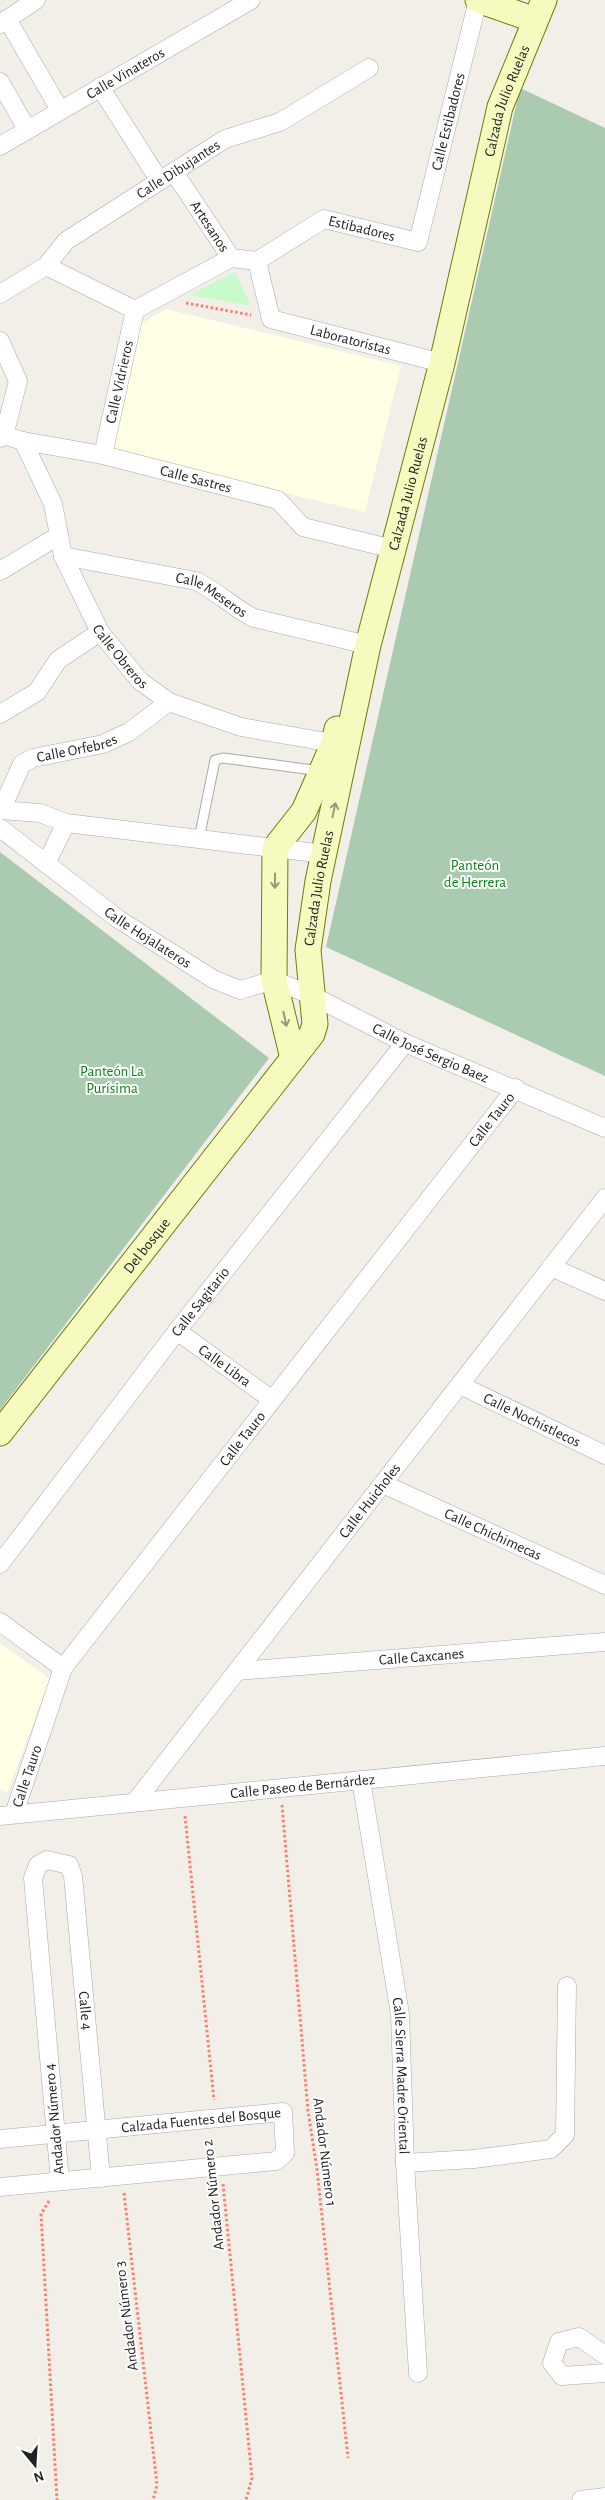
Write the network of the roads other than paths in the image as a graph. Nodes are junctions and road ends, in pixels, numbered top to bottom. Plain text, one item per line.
1 (36, 0) edge
2 (251, 0) edge
3 (478, 0) edge
4 (533, 9) edge
5 (4, 22) edge
6 (369, 68) dead end
7 (0, 82) edge
8 (100, 87) junction
9 (60, 110) junction
10 (28, 129) junction
11 (0, 146) edge
12 (174, 172) junction
13 (158, 180) junction
14 (418, 242) joint
15 (231, 258) junction
16 (257, 261) junction
17 (46, 266) junction
18 (0, 294) edge
19 (135, 310) junction
20 (0, 341) edge
21 (436, 362) junction
22 (2, 436) edge
23 (23, 441) junction
24 (103, 454) junction
25 (58, 536) junction
26 (387, 547) junction
27 (63, 556) junction
28 (0, 572) edge
29 (100, 632) junction
30 (362, 645) junction
31 (169, 702) junction
32 (0, 714) edge
33 (341, 744) junction
34 (332, 772) junction
35 (1, 810) edge
36 (66, 822) junction
37 (0, 828) edge
38 (199, 839) junction
39 (275, 848) junction
40 (324, 854) junction
41 (46, 864) junction
42 (274, 980) junction
43 (313, 996) junction
44 (405, 1043) junction
45 (293, 1058) junction
46 (516, 1088) junction
47 (605, 1128) edge
48 (605, 1198) edge
49 (551, 1268) junction
50 (605, 1292) edge
51 (177, 1331) junction
52 (460, 1385) junction
53 (271, 1399) junction
54 (0, 1432) edge
55 (605, 1455) edge
56 (383, 1484) junction
57 (0, 1564) edge
58 (605, 1585) edge
59 (0, 1622) edge
60 (605, 1642) edge
61 (63, 1668) junction
62 (237, 1671) junction
63 (605, 1756) edge
64 (361, 1780) junction
65 (135, 1802) junction
66 (7, 1815) edge
67 (47, 1860) joint
68 (567, 1986) dead end
69 (97, 2130) junction
70 (55, 2134) junction
71 (0, 2139) edge
72 (405, 2163) junction
73 (101, 2178) junction
74 (60, 2182) junction
75 (0, 2187) edge
76 (605, 2355) edge
77 (605, 2372) edge
78 (418, 2373) dead end
79 (605, 2497) edge
80 (581, 2500) edge

1 - 5 street
2 - 8 street, Calle Vinateros
3 - 4 main road
3 - 14 street, Calle Estibadores
4 - 21 main road, Calzada Julio Ruelas
5 - 9 street
6 - 12 street, Calle Dibujantes
7 - 10 street
8 - 9 street, Calle Vinateros
8 - 13 street
9 - 10 street, Calle Vinateros
10 - 11 street, Calle Vinateros
12 - 13 street, Calle Dibujantes
12 - 15 street, Artesanos
13 - 17 street, Calle Dibujantes
14 - 16 street, Estibadores
15 - 16 street, Artesanos
15 - 19 street
16 - 21 street, Laboratoristas
17 - 18 street, Calle Dibujantes
17 - 19 street
19 - 24 street, Calle Vidrieros
20 - 22 street
21 - 26 main road, Calzada Julio Ruelas
22 - 23 street, Calle Sastres
23 - 24 street, Calle Sastres
23 - 25 street, Calle Obreros
24 - 26 street, Calle Sastres
25 - 27 street, Calle Obreros
25 - 28 street
26 - 30 main road, Calzada Julio Ruelas
27 - 29 street, Calle Obreros
27 - 30 street, Calle Meseros
29 - 31 street, Calle Obreros
29 - 32 street
30 - 33 main road, Calzada Julio Ruelas
31 - 33 street, Calle Obreros
31 - 35 street, Calle Orfebres
33 - 34 main road, Calzada Julio Ruelas
34 - 38 lane
34 - 39 main road, Calzada Julio Ruelas
40 -> 34 main road, Calzada Julio Ruelas
35 - 36 street
36 - 38 street
36 - 41 street
37 - 41 street, Calle Hojalateros
38 - 39 street
39 - 40 street
39 -> 42 main road
40 - 43 main road, Calzada Julio Ruelas
41 - 42 street, Calle Hojalateros
42 - 43 street
42 -> 45 main road
43 - 44 street, Calle José Sergio Baez
43 - 45 main road, Del bosque
44 - 46 street, Calle José Sergio Baez
44 - 51 street, Calle Sagitario
45 - 54 main road, Del bosque
46 - 47 street, Calle José Sergio Baez
46 - 53 street, Calle Tauro
48 - 49 street, Calle Huicholes
49 - 50 street
49 - 52 street, Calle Huicholes
51 - 53 street, Calle Libra
51 - 57 street, Calle Sagitario
52 - 55 street, Calle Nochistlecos
52 - 56 street, Calle Huicholes
53 - 61 street, Calle Tauro
56 - 58 street, Calle Chichimecas
56 - 62 street, Calle Huicholes
59 - 61 street
60 - 62 street, Calle Caxcanes
61 - 66 street, Calle Tauro
62 - 65 street, Calle Huicholes
63 - 64 street, Calle Paseo de Bernárdez
64 - 65 street, Calle Paseo de Bernárdez
64 - 72 street, Calle Sierra Madre Oriental
65 - 66 street, Calle Paseo de Bernárdez
67 - 69 street, Calle 4
67 - 70 street, Andador Número 4
68 - 72 street
69 - 70 street, Calzada Fuentes del Bosque
69 - 73 street, Calle 4
69 - 73 street, Calzada Fuentes del Bosque
70 - 71 street, Calzada Fuentes del Bosque
70 - 74 street, Andador Número 4
72 - 78 street, Calle Sierra Madre Oriental
73 - 74 street, Calzada Fuentes del Bosque
74 - 75 street, Calzada Fuentes del Bosque
76 - 77 street
79 - 80 street

